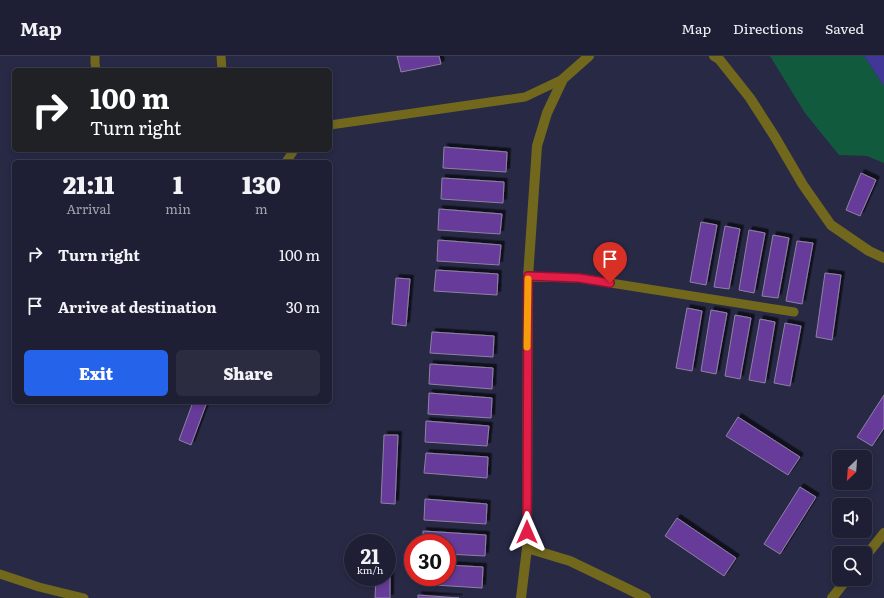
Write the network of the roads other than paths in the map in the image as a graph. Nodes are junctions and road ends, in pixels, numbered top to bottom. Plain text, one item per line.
1 (95, 56) edge
2 (221, 56) edge
3 (589, 56) edge
4 (714, 56) edge
5 (96, 68) edge
6 (222, 68) edge
7 (563, 80) junction
8 (332, 125) edge
9 (884, 258) edge
10 (528, 276) junction
11 (794, 312) dead end
12 (884, 534) edge
13 (527, 548) junction
14 (872, 549) edge
15 (0, 574) edge
16 (841, 586) edge
17 (84, 598) edge
18 (521, 598) edge
19 (646, 598) edge
20 (832, 598) edge

1 - 5 lane
2 - 6 lane
3 - 7 street
4 - 9 street
7 - 8 lane
7 - 10 street
10 - 11 lane
10 - 13 street
12 - 14 street
13 - 18 street
13 - 19 street
15 - 17 lane
16 - 20 street

